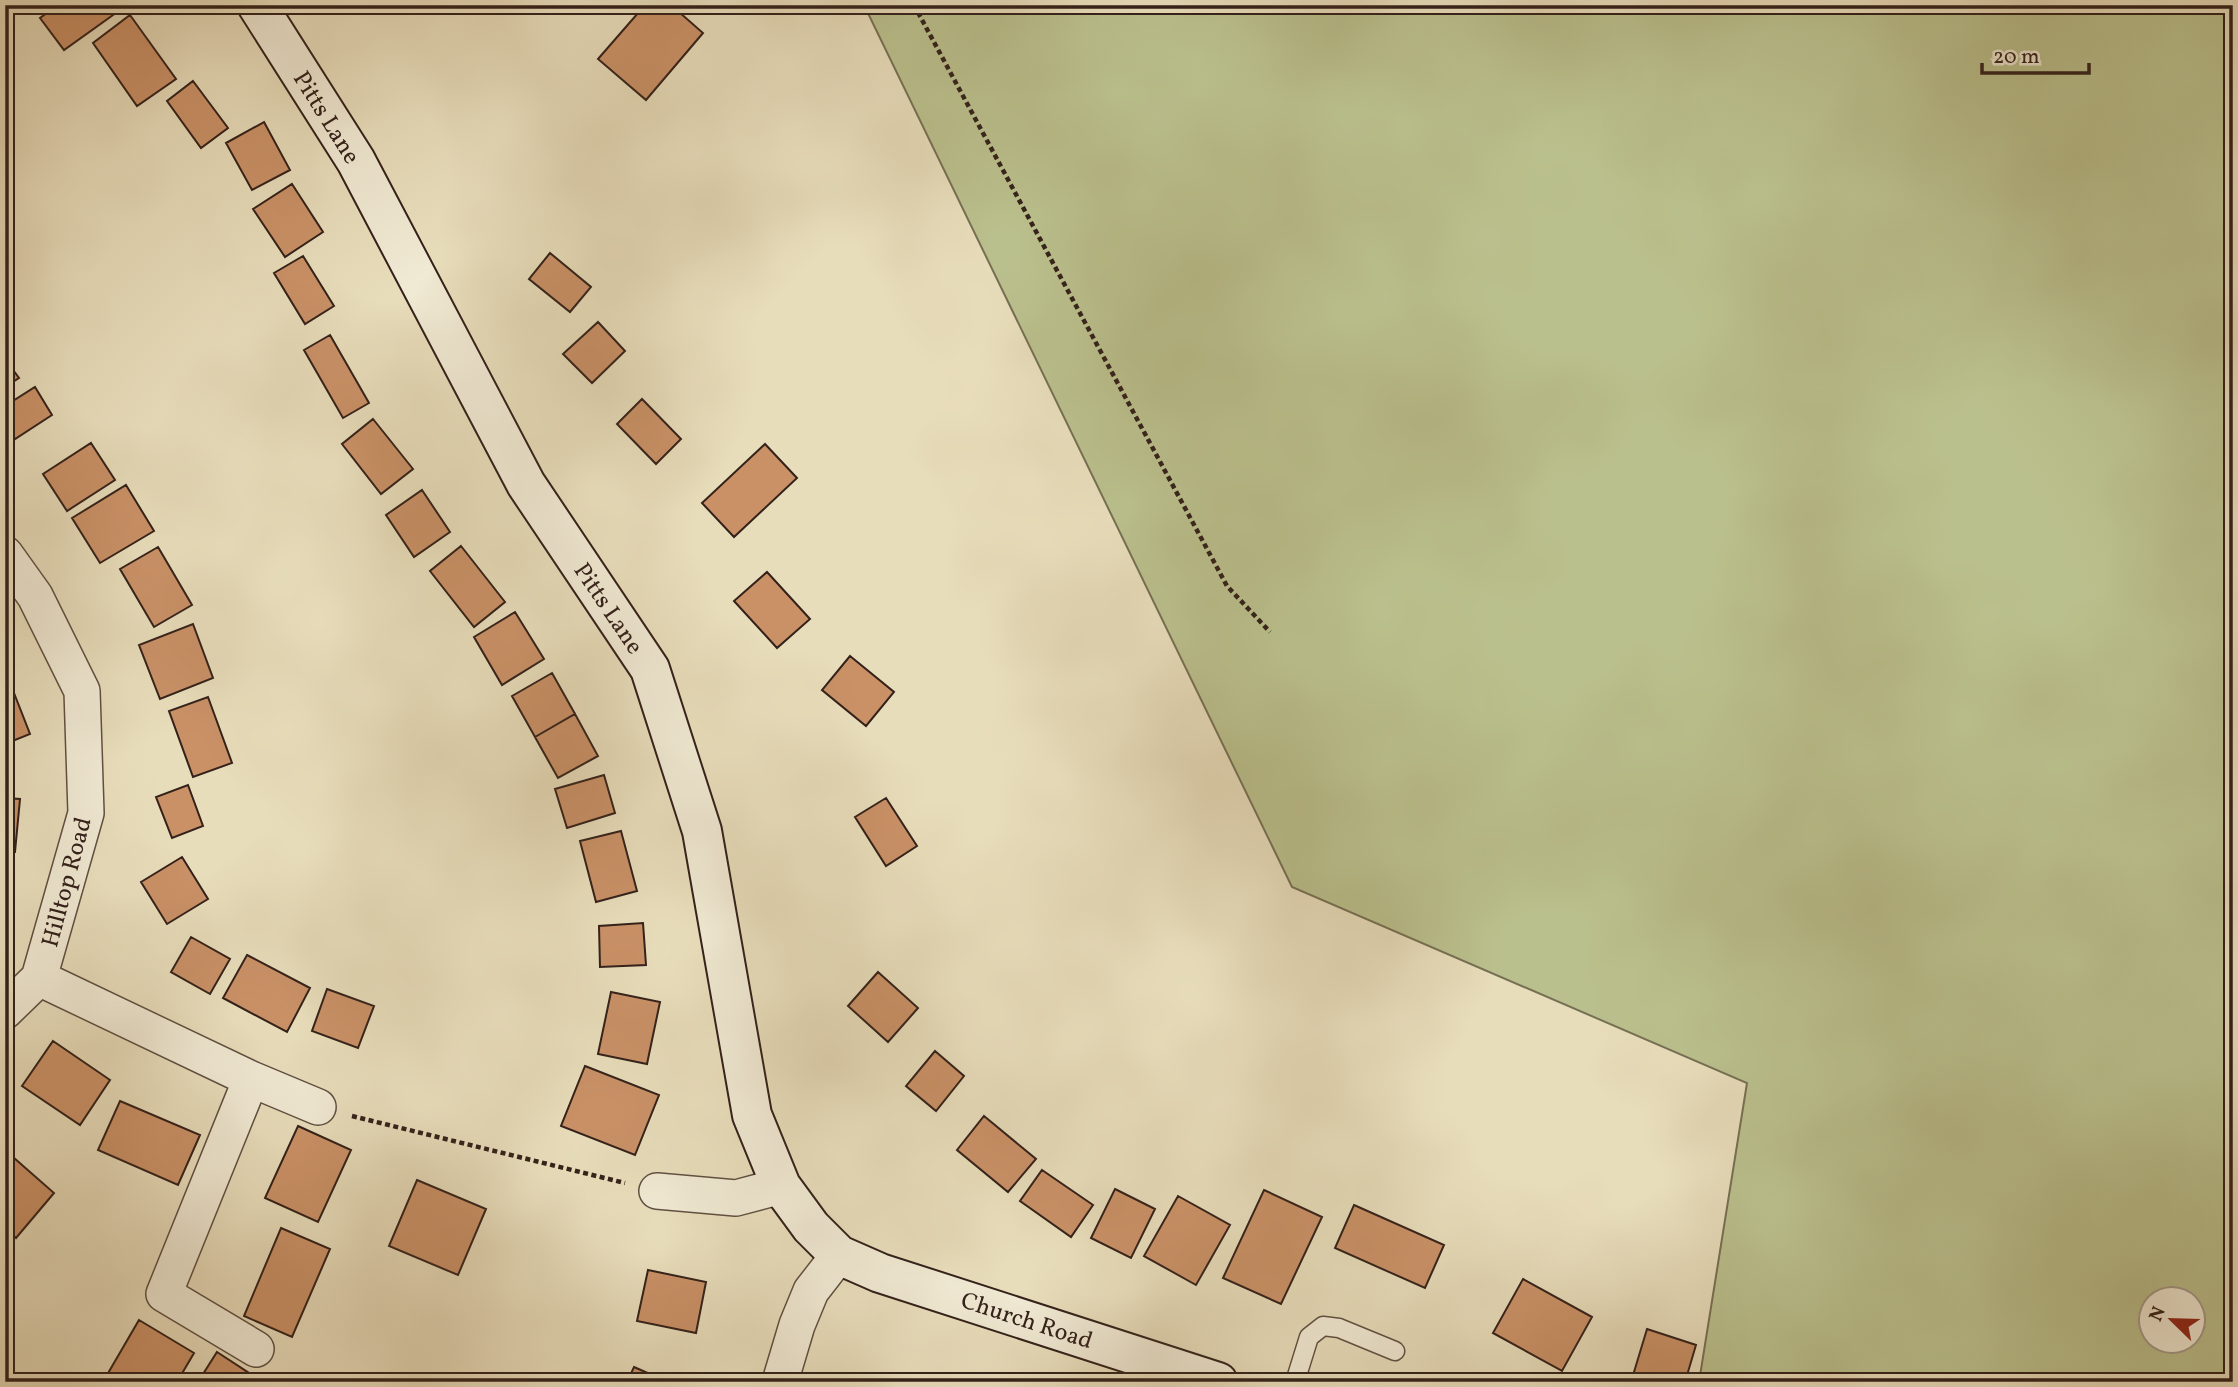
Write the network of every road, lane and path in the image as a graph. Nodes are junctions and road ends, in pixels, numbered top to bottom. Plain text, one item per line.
1 (257, 5) edge
2 (914, 5) edge
3 (5, 554) edge
4 (1270, 632) dead end
5 (39, 978) junction
6 (5, 1011) edge
7 (251, 1079) junction
8 (318, 1107) joint
9 (781, 1186) junction
10 (657, 1191) joint
11 (839, 1255) junction
12 (256, 1349) dead end
13 (1395, 1351) dead end
14 (780, 1382) edge
15 (1218, 1382) edge
16 (1295, 1382) edge

1 - 9 main road, Pitts Lane
2 - 4 path
3 - 5 street, Hilltop Road
5 - 6 street
5 - 7 street
7 - 8 street
7 - 12 street
8 - 10 path
9 - 10 street
9 - 11 main road, Pitts Lane
11 - 14 street
11 - 15 main road, Church Road
13 - 16 lane

